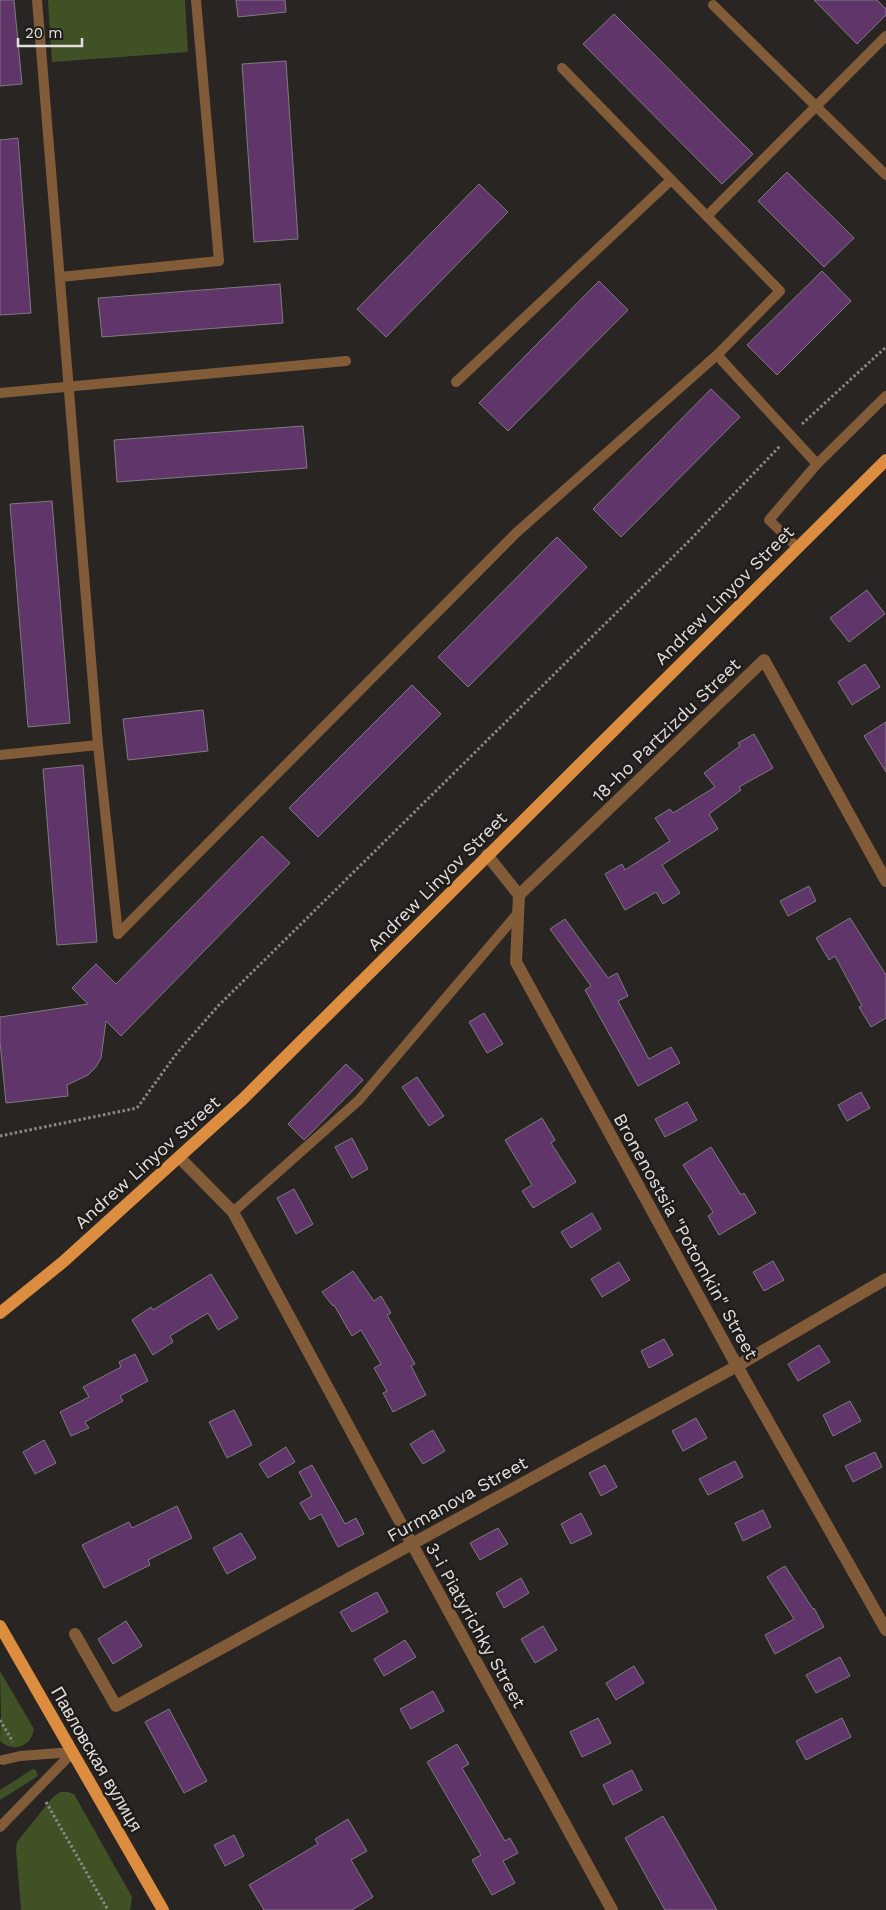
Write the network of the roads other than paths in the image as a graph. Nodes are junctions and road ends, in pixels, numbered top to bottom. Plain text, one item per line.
1 (37, 0) edge
2 (196, 0) edge
3 (713, 4) dead end
4 (886, 36) edge
5 (562, 68) dead end
6 (816, 106) junction
7 (886, 175) edge
8 (671, 180) junction
9 (707, 216) junction
10 (60, 277) junction
11 (717, 355) junction
12 (346, 361) dead end
13 (456, 382) dead end
14 (69, 386) junction
15 (0, 393) edge
16 (886, 396) edge
17 (886, 460) edge
18 (818, 464) junction
19 (797, 547) junction
20 (98, 745) junction
21 (0, 755) edge
22 (487, 855) junction
23 (886, 881) edge
24 (519, 895) junction
25 (518, 913) junction
26 (179, 1157) junction
27 (233, 1212) junction
28 (886, 1279) edge
29 (0, 1313) edge
30 (737, 1366) junction
31 (412, 1544) junction
32 (0, 1626) edge
33 (886, 1630) edge
34 (75, 1634) dead end
35 (73, 1752) junction
36 (2, 1760) dead end
37 (0, 1826) edge
38 (163, 1910) edge
39 (612, 1910) edge

1 - 10 lane
2 - 10 lane
3 - 6 lane
4 - 6 lane
5 - 8 lane
6 - 7 lane
6 - 9 lane
8 - 9 lane
8 - 13 lane
9 - 11 lane
10 - 14 lane
11 - 18 lane
11 - 20 lane
12 - 14 lane
14 - 15 lane
14 - 20 lane
16 - 18 lane
17 - 19 main road, Andrew Linyov Street
18 - 19 lane
19 - 22 main road, Andrew Linyov Street
20 - 21 lane
22 - 24 street
22 - 26 main road, Andrew Linyov Street
23 - 24 street, 18-ho Partzizdu Street
24 - 25 street, Bronenostsia "Potomkin" Street
25 - 27 lane
25 - 30 street, Bronenostsia "Potomkin" Street
26 - 27 street, 3-i Piatyrichky Street
26 - 29 main road, Andrew Linyov Street
27 - 31 street, 3-i Piatyrichky Street
28 - 30 street, Furmanova Street
30 - 31 street, Furmanova Street
30 - 33 street, Bronenostsia "Potomkin" Street
31 - 34 street, Furmanova Street
31 - 39 street, 3-i Piatyrichky Street
32 - 35 main road, Павловская вулиця
35 - 36 lane
35 - 37 lane
35 - 38 main road, Павловская вулиця

